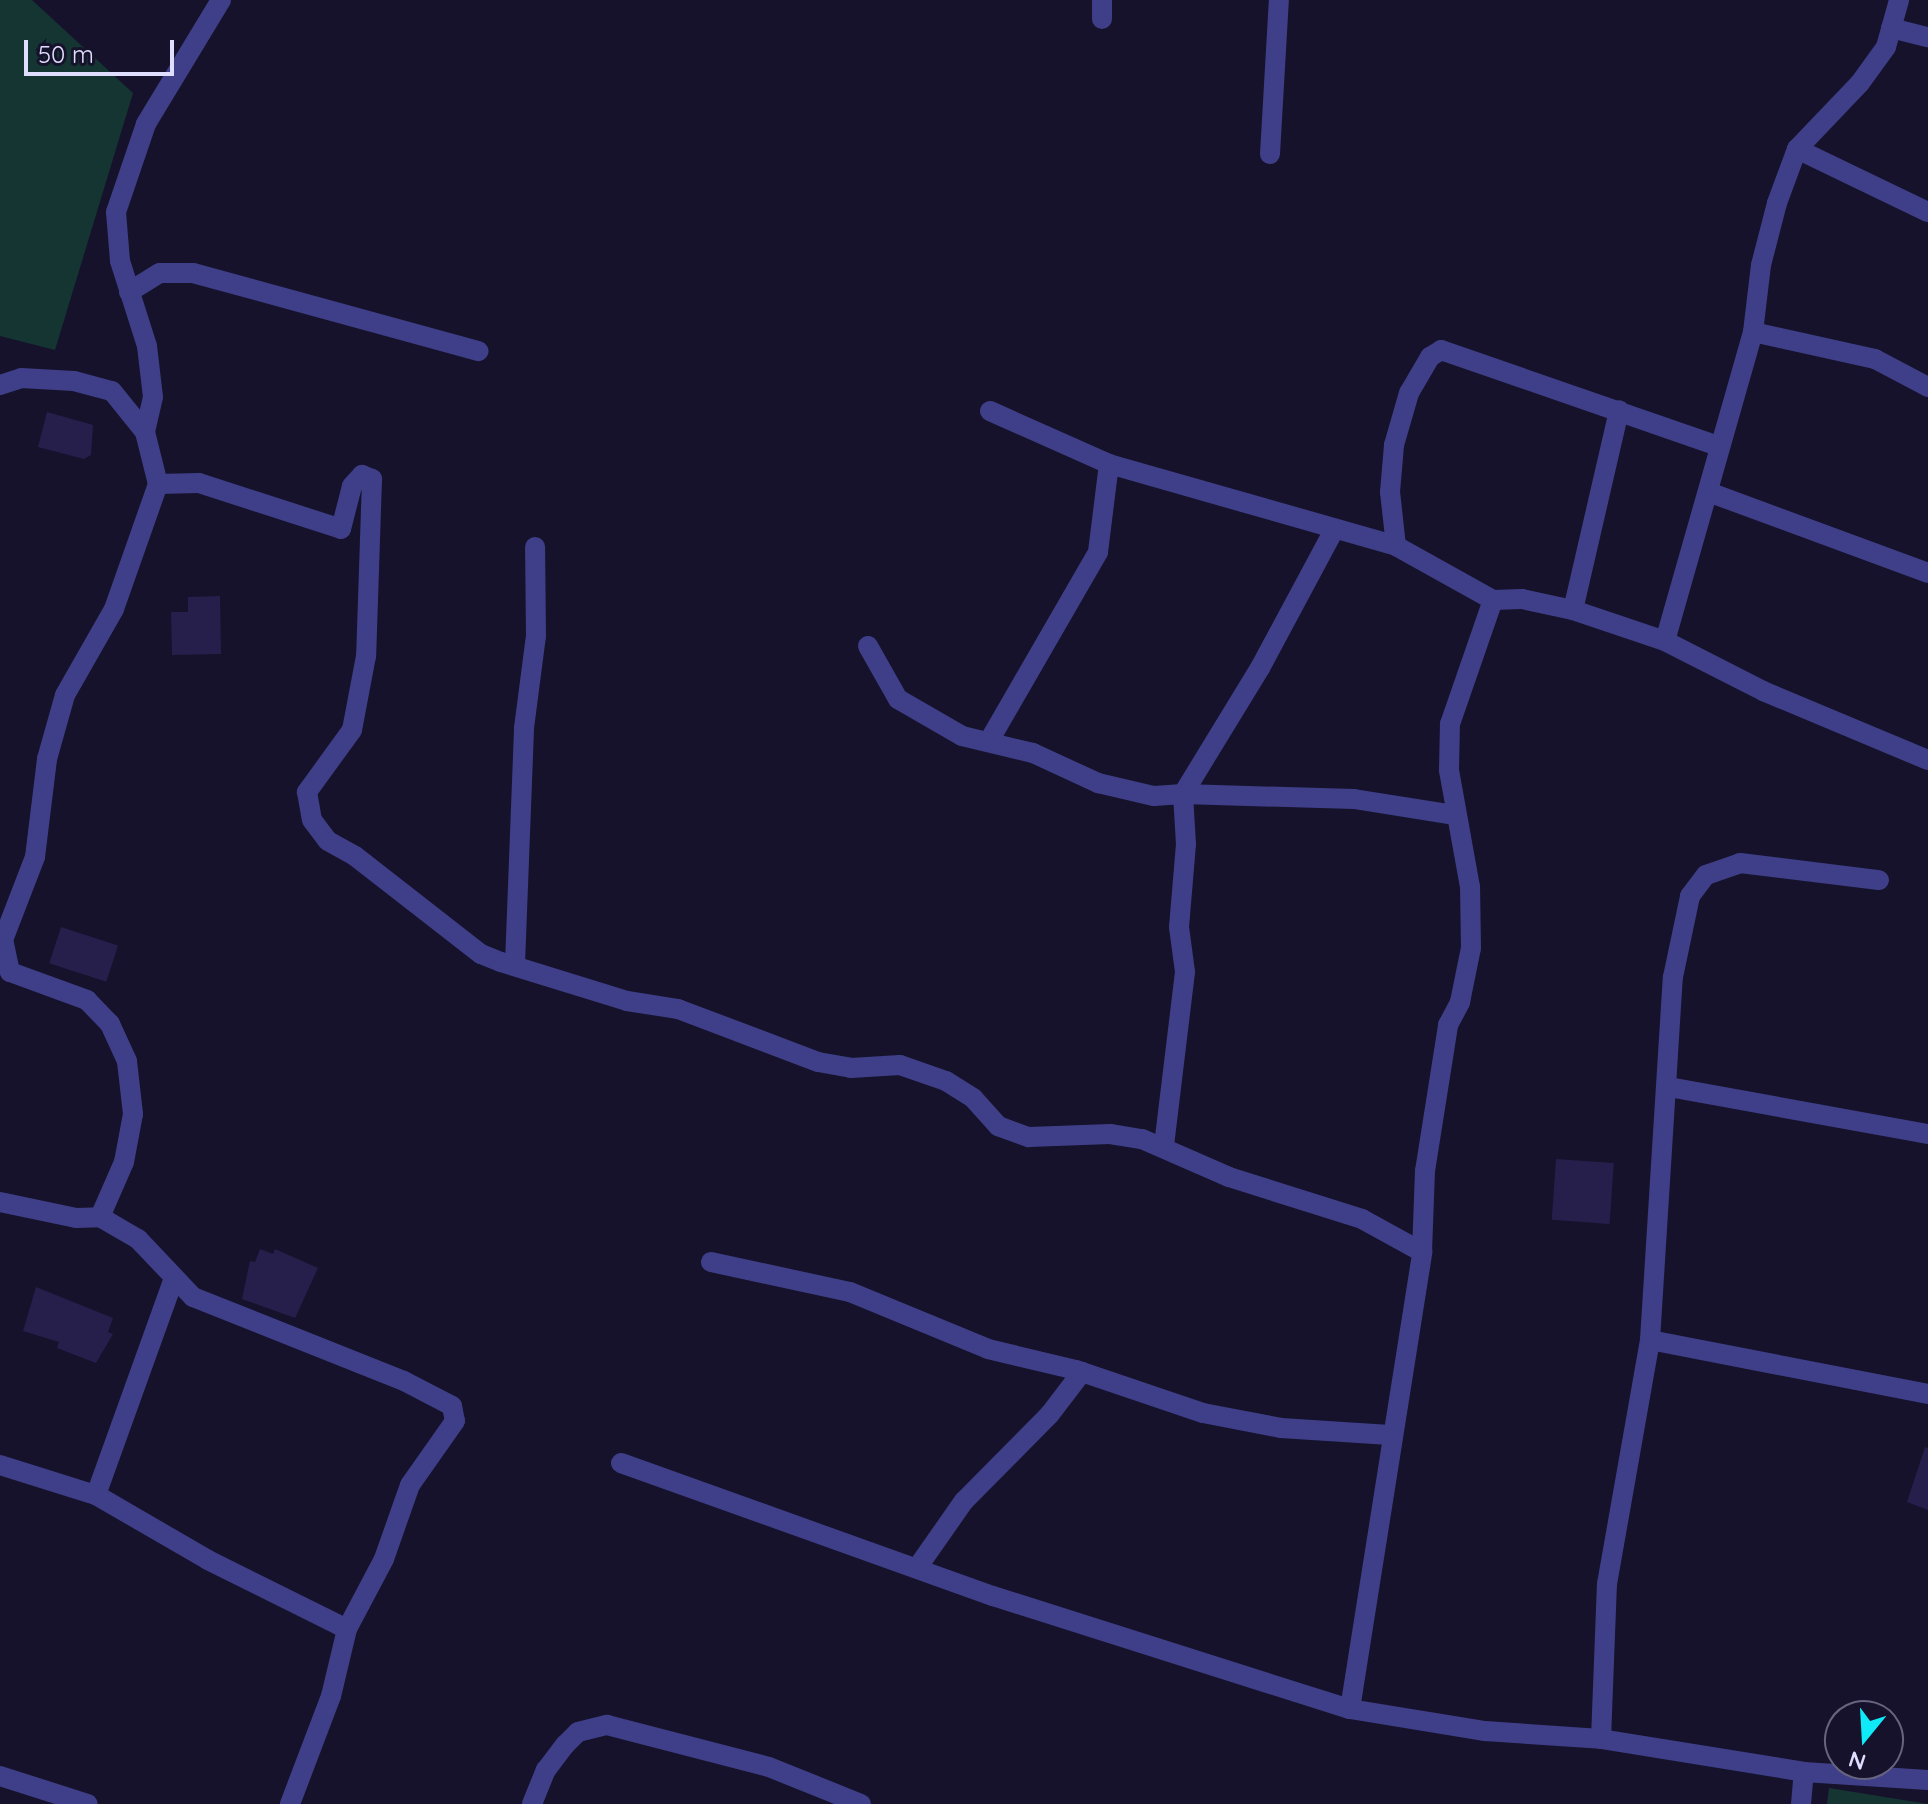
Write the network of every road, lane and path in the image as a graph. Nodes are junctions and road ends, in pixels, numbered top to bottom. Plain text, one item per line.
1 (221, 0) edge
2 (1279, 0) edge
3 (1899, 0) edge
4 (1891, 28) junction
5 (1928, 37) edge
6 (1797, 149) junction
7 (1270, 154) dead end
8 (1928, 212) edge
9 (129, 292) junction
10 (1753, 332) junction
11 (479, 351) dead end
12 (0, 385) edge
13 (1928, 387) edge
14 (1619, 410) junction
15 (990, 411) dead end
16 (145, 432) junction
17 (1719, 446) junction
18 (1109, 464) junction
19 (158, 484) junction
20 (1711, 493) junction
21 (1334, 530) junction
22 (1396, 546) junction
23 (535, 547) dead end
24 (1928, 573) edge
25 (1493, 600) junction
26 (1573, 610) junction
27 (1665, 641) junction
28 (868, 646) dead end
29 (989, 741) junction
30 (1928, 760) edge
31 (1183, 794) junction
32 (1454, 815) junction
33 (1879, 880) dead end
34 (515, 964) junction
35 (5, 978) edge
36 (1669, 1087) junction
37 (1928, 1134) edge
38 (1164, 1146) junction
39 (0, 1202) edge
40 (100, 1217) junction
41 (1422, 1252) junction
42 (711, 1262) dead end
43 (173, 1281) junction
44 (1650, 1340) junction
45 (1082, 1372) junction
46 (1928, 1394) edge
47 (1390, 1435) junction
48 (621, 1463) dead end
49 (0, 1465) edge
50 (96, 1495) junction
51 (917, 1568) junction
52 (347, 1629) junction
53 (1350, 1709) junction
54 (1601, 1739) junction
55 (1804, 1772) junction
56 (0, 1776) edge
57 (1928, 1780) edge
58 (88, 1804) edge
59 (290, 1804) edge
60 (532, 1804) edge
61 (861, 1804) edge
62 (1801, 1804) edge

1 - 9 street
2 - 7 street
3 - 4 street
4 - 5 street
4 - 6 street
6 - 8 street
6 - 10 street
9 - 11 street
9 - 16 street
10 - 13 street
10 - 17 street
12 - 16 street
14 - 17 street
14 - 22 street
14 - 26 street
15 - 18 street
16 - 19 street
17 - 20 street
18 - 21 street
18 - 29 street
19 - 34 street
19 - 35 street
20 - 24 street
20 - 27 street
21 - 22 street
21 - 31 street
22 - 25 street
23 - 34 street
25 - 26 street
25 - 32 street
26 - 27 street
27 - 30 street
28 - 29 street
29 - 31 street
31 - 32 street
31 - 38 street
32 - 41 street
33 - 36 street
34 - 38 street
35 - 40 street
36 - 37 street
36 - 44 street
38 - 41 street
39 - 40 street
40 - 43 street
41 - 47 street
42 - 45 street
43 - 50 street
43 - 52 street
44 - 46 street
44 - 54 street
45 - 47 street
45 - 51 street
47 - 53 street
48 - 51 street
49 - 50 street
50 - 52 street
51 - 53 street
52 - 59 street
53 - 54 street
54 - 55 street
55 - 57 street
55 - 62 street
56 - 58 street
60 - 61 street

